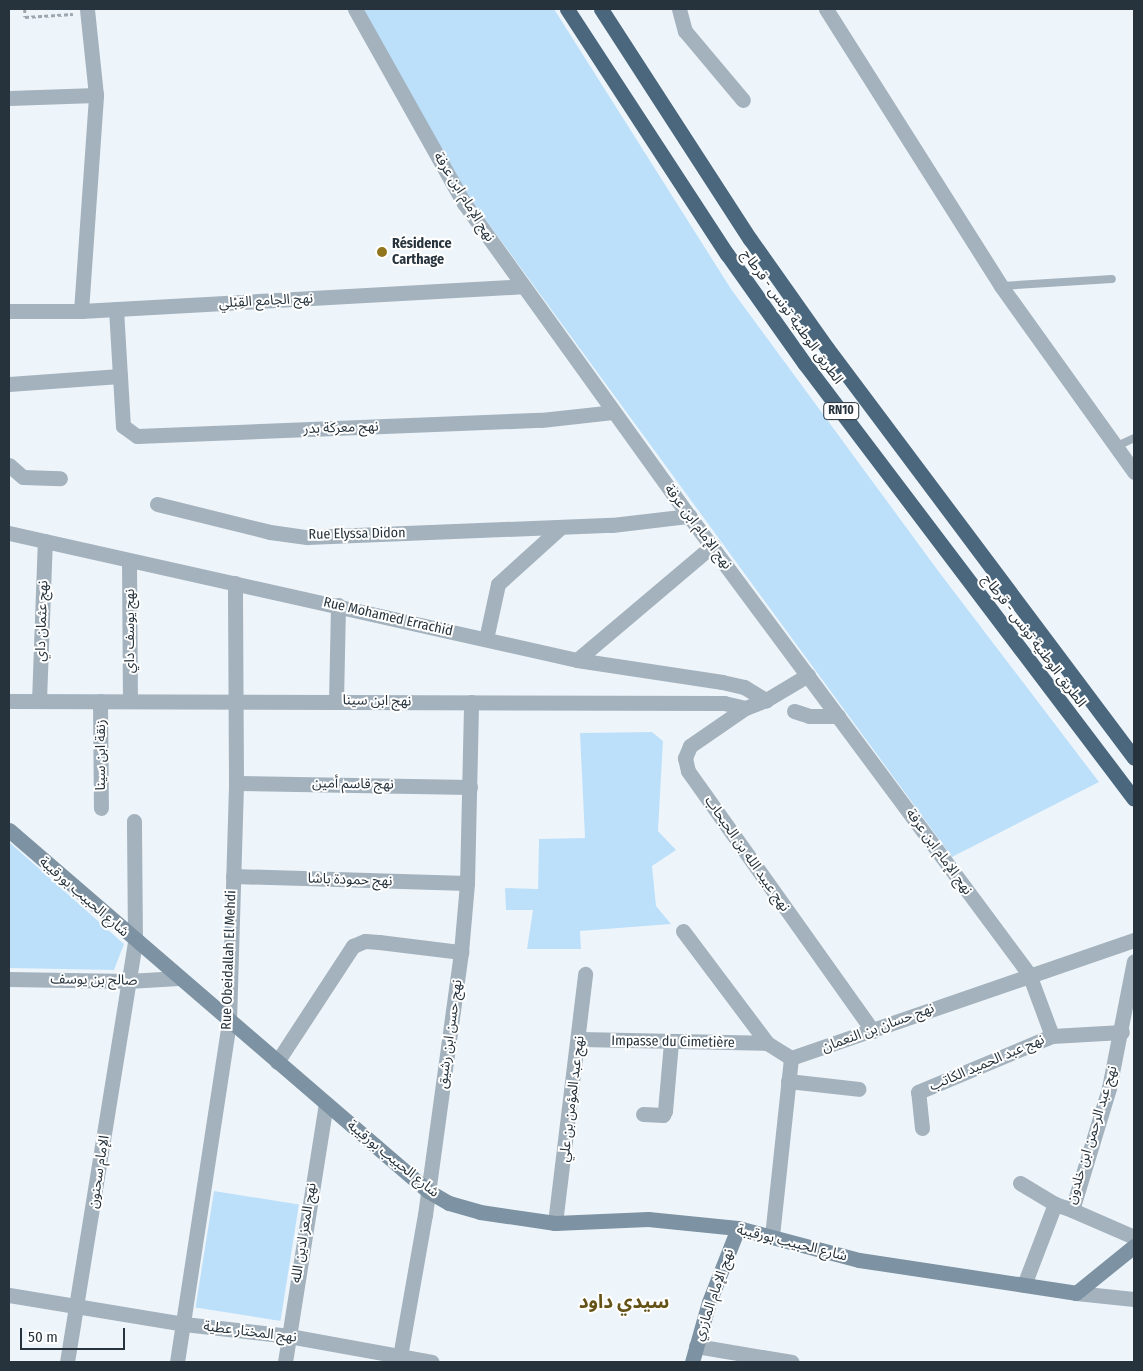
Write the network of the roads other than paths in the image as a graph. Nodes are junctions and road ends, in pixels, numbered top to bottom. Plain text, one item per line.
1 (355, 9) edge
2 (567, 9) edge
3 (601, 9) edge
4 (678, 9) edge
5 (826, 9) edge
6 (88, 11) edge
7 (96, 95) junction
8 (9, 98) edge
9 (743, 100) dead end
10 (1112, 279) dead end
11 (522, 286) junction
12 (1001, 286) junction
13 (116, 309) junction
14 (9, 310) edge
15 (81, 311) junction
16 (120, 376) junction
17 (9, 384) edge
18 (613, 412) junction
19 (1134, 438) edge
20 (1115, 447) junction
21 (9, 465) edge
22 (1134, 472) edge
23 (60, 478) dead end
24 (157, 504) dead end
25 (689, 516) junction
26 (560, 528) junction
27 (9, 533) edge
28 (45, 541) junction
29 (713, 545) junction
30 (129, 561) junction
31 (235, 583) junction
32 (338, 604) junction
33 (486, 639) junction
34 (577, 660) junction
35 (808, 675) junction
36 (766, 700) junction
37 (9, 701) edge
38 (39, 701) junction
39 (100, 701) junction
40 (130, 701) junction
41 (235, 701) junction
42 (336, 701) junction
43 (472, 702) junction
44 (745, 708) junction
45 (794, 711) dead end
46 (838, 716) junction
47 (1134, 758) edge
48 (236, 782) junction
49 (470, 786) junction
50 (1134, 799) edge
51 (101, 808) dead end
52 (134, 821) dead end
53 (9, 830) edge
54 (233, 876) junction
55 (467, 883) junction
56 (683, 932) dead end
57 (1134, 940) edge
58 (135, 941) junction
59 (461, 952) junction
60 (1134, 960) edge
61 (585, 974) dead end
62 (1029, 974) junction
63 (180, 978) junction
64 (9, 979) edge
65 (128, 981) junction
66 (1132, 989) edge
67 (229, 1021) junction
68 (873, 1031) junction
69 (1122, 1032) junction
70 (1052, 1036) junction
71 (580, 1040) junction
72 (671, 1042) junction
73 (767, 1043) junction
74 (791, 1058) junction
75 (277, 1062) junction
76 (788, 1081) junction
77 (858, 1089) dead end
78 (326, 1104) junction
79 (643, 1114) dead end
80 (922, 1128) dead end
81 (1020, 1183) dead end
82 (428, 1191) junction
83 (1055, 1204) junction
84 (1072, 1210) junction
85 (556, 1223) junction
86 (738, 1228) junction
87 (772, 1236) junction
88 (1134, 1238) edge
89 (1134, 1246) edge
90 (1024, 1285) junction
91 (1076, 1293) junction
92 (9, 1295) edge
93 (1134, 1299) edge
94 (77, 1307) junction
95 (184, 1324) junction
96 (289, 1336) junction
97 (696, 1346) junction
98 (399, 1359) edge
99 (67, 1362) edge
100 (177, 1362) edge
101 (285, 1362) edge
102 (432, 1362) edge
103 (692, 1362) edge
104 (792, 1362) edge

1 - 11 street, نهج الإمام ابن عرفة
2 - 50 highway, الطريق الوطنية تونس - قرطاج / RN10
3 - 47 highway, الطريق الوطنية تونس - قرطاج / RN10
4 - 9 street
5 - 12 street
6 - 7 street
7 - 8 street
7 - 15 street
10 - 12 lane
11 - 13 street, نهج الجامع القِبْلي
11 - 18 street, نهج الإمام ابن عرفة
12 - 20 street
13 - 15 street, نهج الجامع القِبْلي
13 - 16 street, نهج معركة بدر
14 - 15 street, نهج الجامع القِبْلي
16 - 17 street
16 - 18 street, نهج معركة بدر
18 - 25 street, نهج الإمام ابن عرفة
19 - 20 lane
20 - 22 street
21 - 23 street
24 - 26 street, Rue Elyssa Didon
25 - 26 street, Rue Elyssa Didon
25 - 29 street, نهج الإمام ابن عرفة
26 - 33 street
27 - 28 street, Rue Mohamed Errachid
28 - 30 street, Rue Mohamed Errachid
28 - 38 street, نهج عثمان داي
29 - 34 street
29 - 35 street, نهج الإمام ابن عرفة
30 - 31 street, Rue Mohamed Errachid
30 - 40 street, نهج يوسف داي
31 - 32 street, Rue Mohamed Errachid
31 - 41 street, Rue Obeidallah El Mehdi
32 - 33 street, Rue Mohamed Errachid
32 - 42 street
33 - 34 street, Rue Mohamed Errachid
34 - 36 street, Rue Mohamed Errachid
35 - 36 street, نهج عبيد الله بن الحبحاب
35 - 46 street, نهج الإمام ابن عرفة
36 - 44 street, نهج عبيد الله بن الحبحاب
37 - 38 street, نهج ابن سينا
38 - 39 street, نهج ابن سينا
39 - 40 street, نهج ابن سينا
39 - 51 street, زنقة ابن سينا
40 - 41 street, نهج ابن سينا
41 - 42 street, نهج ابن سينا
41 - 48 street, Rue Obeidallah El Mehdi
42 - 43 street, نهج ابن سينا
43 - 44 street, نهج ابن سينا
43 - 49 street, نهج حسن ابن رشيق
44 - 68 street, نهج عبيد الله بن الحبحاب
45 - 46 street
46 - 62 street, نهج الإمام ابن عرفة
48 - 49 street, نهج قاسم أمين
48 - 54 street, Rue Obeidallah El Mehdi
49 - 55 street, نهج حسن ابن رشيق
52 - 58 street, الإمام سحنون
53 - 58 street, شارع الحبيب بورقيبة
54 - 55 street, نهج حمودة باشا
54 - 67 street, Rue Obeidallah El Mehdi
55 - 59 street, نهج حسن ابن رشيق
56 - 73 street, Impasse du Cimetière
57 - 62 street, نهج حسان بن النعمان
58 - 63 street, شارع الحبيب بورقيبة
58 - 65 street, الإمام سحنون
59 - 75 street
59 - 82 street, نهج حسن ابن رشيق
60 - 66 street, نهج عبد الرحمن ابن خلدون
61 - 71 street, نهج عبد المؤمن بن علي
62 - 68 street, نهج حسان بن النعمان
62 - 70 street, نهج الإمام ابن عرفة
63 - 65 street, صالح بن يوسف
63 - 67 street, شارع الحبيب بورقيبة
64 - 65 street, صالح بن يوسف
65 - 94 street, الإمام سحنون
66 - 69 street, نهج عبد الرحمن ابن خلدون
67 - 75 street, شارع الحبيب بورقيبة
67 - 95 street, Rue Obeidallah El Mehdi
68 - 74 street, نهج حسان بن النعمان
69 - 70 street, نهج عبد الحميد الكاتب
69 - 84 street, نهج عبد الرحمن ابن خلدون
70 - 80 street, نهج عبد الحميد الكاتب
71 - 72 street, Impasse du Cimetière
71 - 85 street, نهج عبد المؤمن بن علي
72 - 73 street, Impasse du Cimetière
72 - 79 street
73 - 74 street, Impasse du Cimetière
74 - 76 street
75 - 78 street, شارع الحبيب بورقيبة
76 - 77 street
76 - 87 street
78 - 82 street, شارع الحبيب بورقيبة
78 - 96 street, نهج المعز لدين الله
81 - 83 street
82 - 85 street, شارع الحبيب بورقيبة
82 - 98 street, نهج حسن ابن رشيق
83 - 84 street, نهج عبد الرحمن ابن خلدون
83 - 90 street, نهج عبد الرحمن ابن خلدون
84 - 88 street
85 - 86 street, شارع الحبيب بورقيبة
86 - 87 street, شارع الحبيب بورقيبة
86 - 97 street, نهج الإمام المازري
87 - 90 street, شارع الحبيب بورقيبة
89 - 91 street
90 - 91 street, شارع الحبيب بورقيبة
91 - 93 street
92 - 94 street, نهج المختار عطية
94 - 95 street, نهج المختار عطية
94 - 99 street, الإمام سحنون
95 - 96 street, نهج المختار عطية
95 - 100 street, Rue Obeidallah El Mehdi
96 - 98 street, نهج المختار عطية
96 - 101 street, نهج المعز لدين الله
97 - 103 street, نهج الإمام المازري
97 - 104 street
98 - 102 street, نهج المختار عطية

